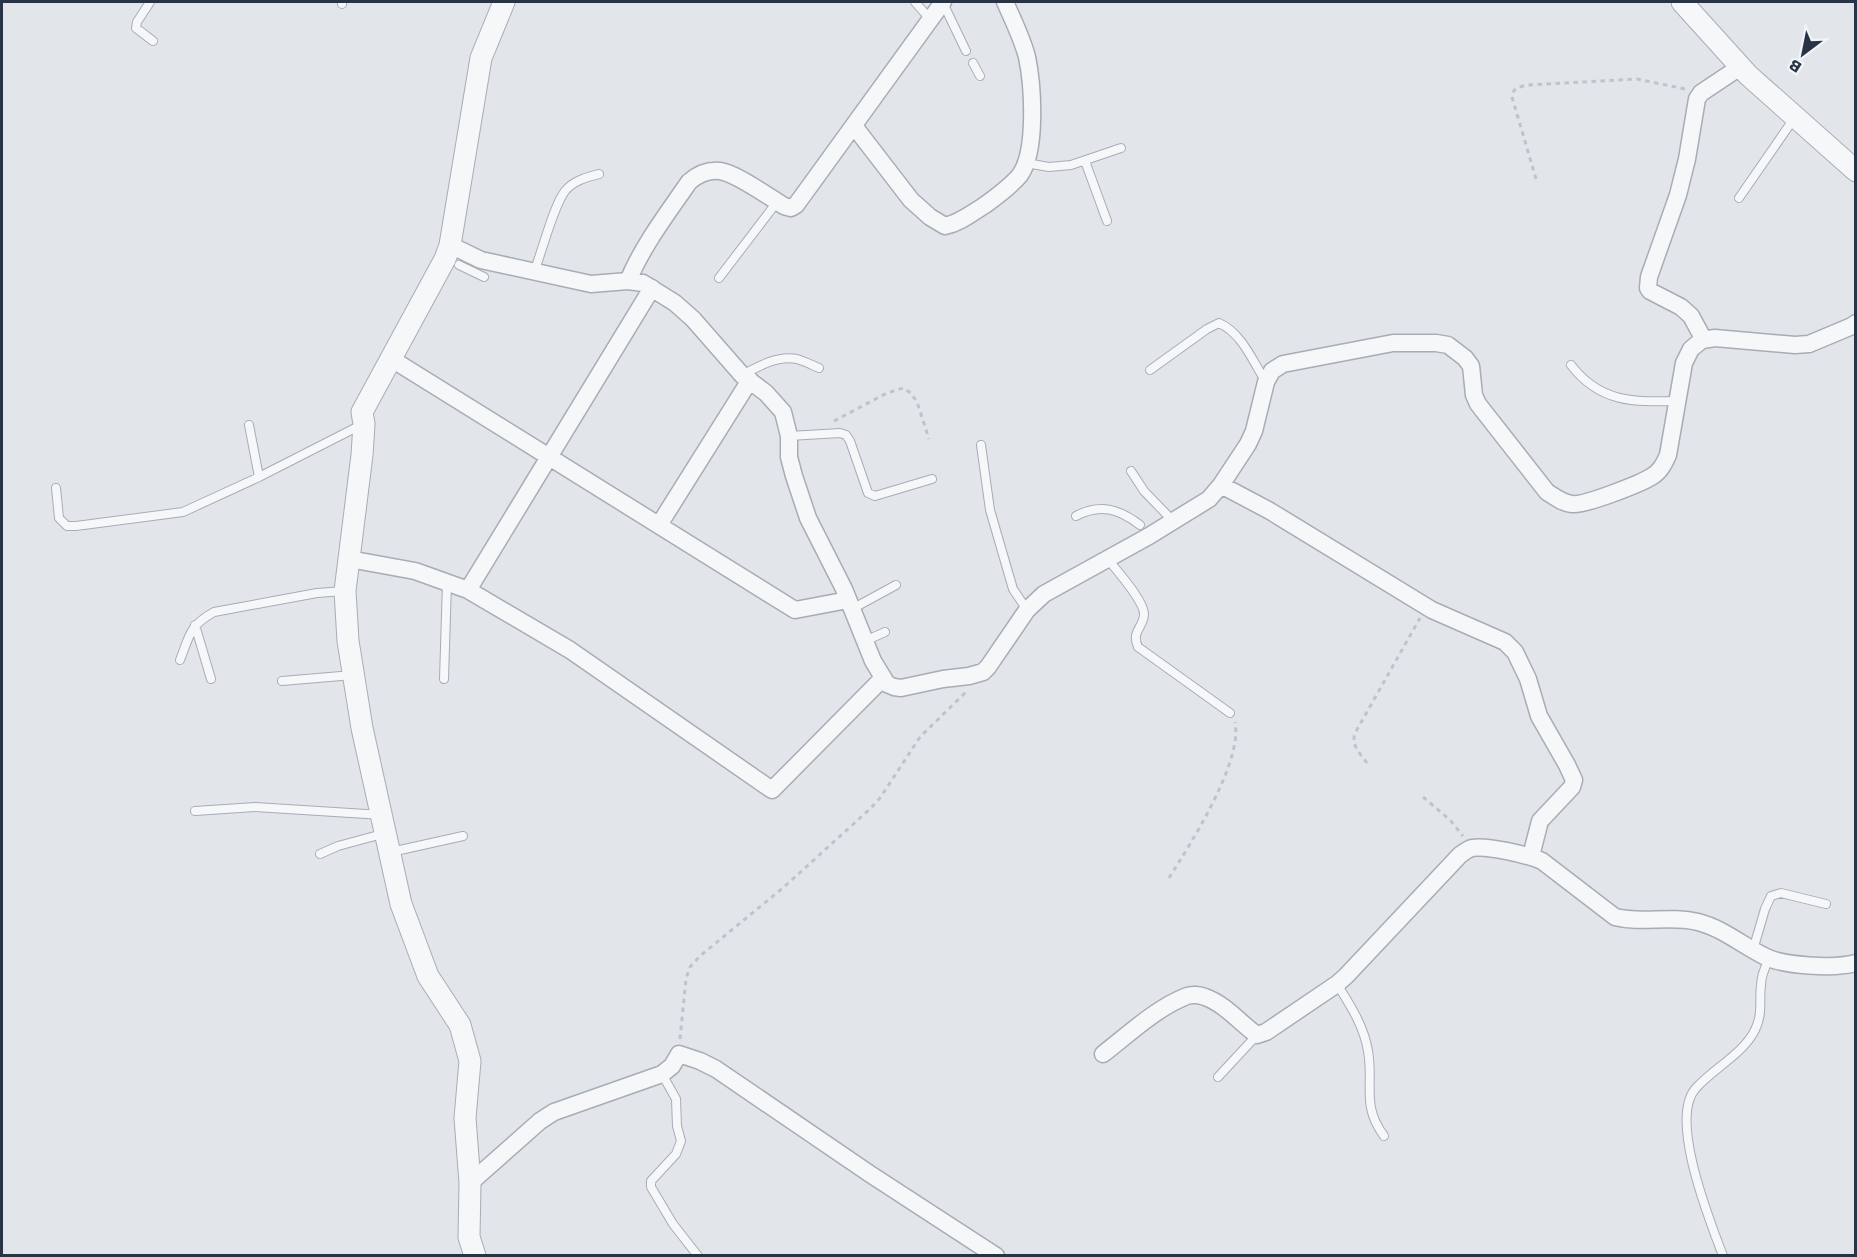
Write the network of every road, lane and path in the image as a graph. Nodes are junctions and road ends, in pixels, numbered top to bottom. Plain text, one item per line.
1 (150, 2) edge
2 (504, 2) edge
3 (915, 2) edge
4 (943, 2) edge
5 (1005, 2) edge
6 (1682, 2) edge
7 (930, 19) junction
8 (153, 41) dead end
9 (966, 51) dead end
10 (973, 63) dead end
11 (1740, 67) junction
12 (980, 76) dead end
13 (1701, 93) junction
14 (1795, 117) junction
15 (854, 126) junction
16 (1121, 148) dead end
17 (1085, 161) junction
18 (1026, 163) junction
19 (1856, 171) edge
20 (599, 174) dead end
21 (1536, 179) dead end
22 (1739, 198) dead end
23 (777, 202) junction
24 (1107, 221) dead end
25 (451, 257) junction
26 (534, 272) junction
27 (484, 277) dead end
28 (719, 278) dead end
29 (628, 281) junction
30 (652, 288) junction
31 (1856, 323) edge
32 (1704, 340) junction
33 (390, 358) junction
34 (1571, 365) dead end
35 (819, 369) dead end
36 (1150, 370) dead end
37 (746, 377) junction
38 (1266, 382) junction
39 (1677, 401) junction
40 (364, 424) junction
41 (249, 425) dead end
42 (809, 435) junction
43 (789, 436) junction
44 (929, 439) dead end
45 (981, 445) dead end
46 (549, 457) junction
47 (1131, 471) dead end
48 (259, 477) junction
49 (932, 479) dead end
50 (1221, 485) junction
51 (56, 488) dead end
52 (1076, 516) dead end
53 (1173, 521) junction
54 (659, 525) junction
55 (1145, 532) junction
56 (1107, 558) junction
57 (349, 559) junction
58 (447, 583) junction
59 (896, 585) dead end
60 (468, 590) junction
61 (345, 591) junction
62 (850, 604) junction
63 (1426, 607) junction
64 (1027, 610) junction
65 (195, 625) junction
66 (885, 632) dead end
67 (865, 641) junction
68 (180, 660) dead end
69 (983, 672) junction
70 (353, 675) junction
71 (883, 678) junction
72 (211, 679) dead end
73 (444, 679) dead end
74 (282, 681) dead end
75 (1230, 713) joint
76 (1367, 763) dead end
77 (1423, 797) dead end
78 (195, 811) dead end
79 (386, 833) junction
80 (463, 836) dead end
81 (1470, 848) junction
82 (320, 854) dead end
83 (1531, 856) junction
84 (1169, 878) dead end
85 (1826, 904) dead end
86 (1754, 950) junction
87 (1769, 959) junction
88 (1856, 963) edge
89 (1337, 984) junction
90 (1257, 1035) junction
91 (679, 1054) junction
92 (1103, 1054) dead end
93 (662, 1074) junction
94 (1218, 1077) dead end
95 (1384, 1136) dead end
96 (470, 1183) junction
97 (990, 1254) edge
98 (475, 1256) edge
99 (698, 1256) edge
100 (1723, 1256) edge

1 - 8 lane
2 - 25 street
3 - 7 lane
4 - 7 street
4 - 9 lane
5 - 18 street
6 - 11 street
7 - 15 street
10 - 12 lane
11 - 13 street
11 - 14 street
13 - 21 path
13 - 32 street
14 - 19 street
14 - 22 lane
15 - 18 street
15 - 23 street
16 - 17 lane
17 - 18 lane
17 - 24 lane
20 - 26 lane
23 - 28 lane
23 - 29 street
25 - 26 street
25 - 27 lane
25 - 33 street
26 - 29 street
29 - 30 street
30 - 37 street
30 - 46 street
31 - 32 street
32 - 39 street
33 - 40 street
33 - 46 street
34 - 39 lane
35 - 37 lane
36 - 38 lane
37 - 43 street
37 - 54 street
38 - 39 street
38 - 50 street
40 - 48 lane
40 - 57 street
41 - 48 lane
42 - 43 lane
42 - 44 path
42 - 49 lane
43 - 62 street
45 - 64 lane
46 - 54 street
46 - 60 street
47 - 53 lane
48 - 51 lane
50 - 53 street
50 - 63 street
52 - 55 lane
53 - 55 street
54 - 62 street
55 - 56 street
56 - 64 street
56 - 75 lane
57 - 58 street
57 - 61 street
58 - 60 street
58 - 73 lane
59 - 62 lane
60 - 71 street
61 - 65 lane
61 - 70 street
62 - 67 street
63 - 76 path
63 - 83 street
64 - 69 street
65 - 68 lane
65 - 72 lane
66 - 67 lane
67 - 71 street
69 - 71 street
69 - 91 path
70 - 74 lane
70 - 79 street
75 - 84 path
77 - 81 path
78 - 79 lane
79 - 80 lane
79 - 82 lane
79 - 96 street
81 - 83 street
81 - 89 street
83 - 86 street
85 - 86 lane
86 - 87 street
87 - 88 street
87 - 100 lane
89 - 90 street
89 - 95 lane
90 - 92 street
90 - 94 lane
91 - 93 street
91 - 97 street
93 - 96 street
93 - 99 lane
96 - 98 street

